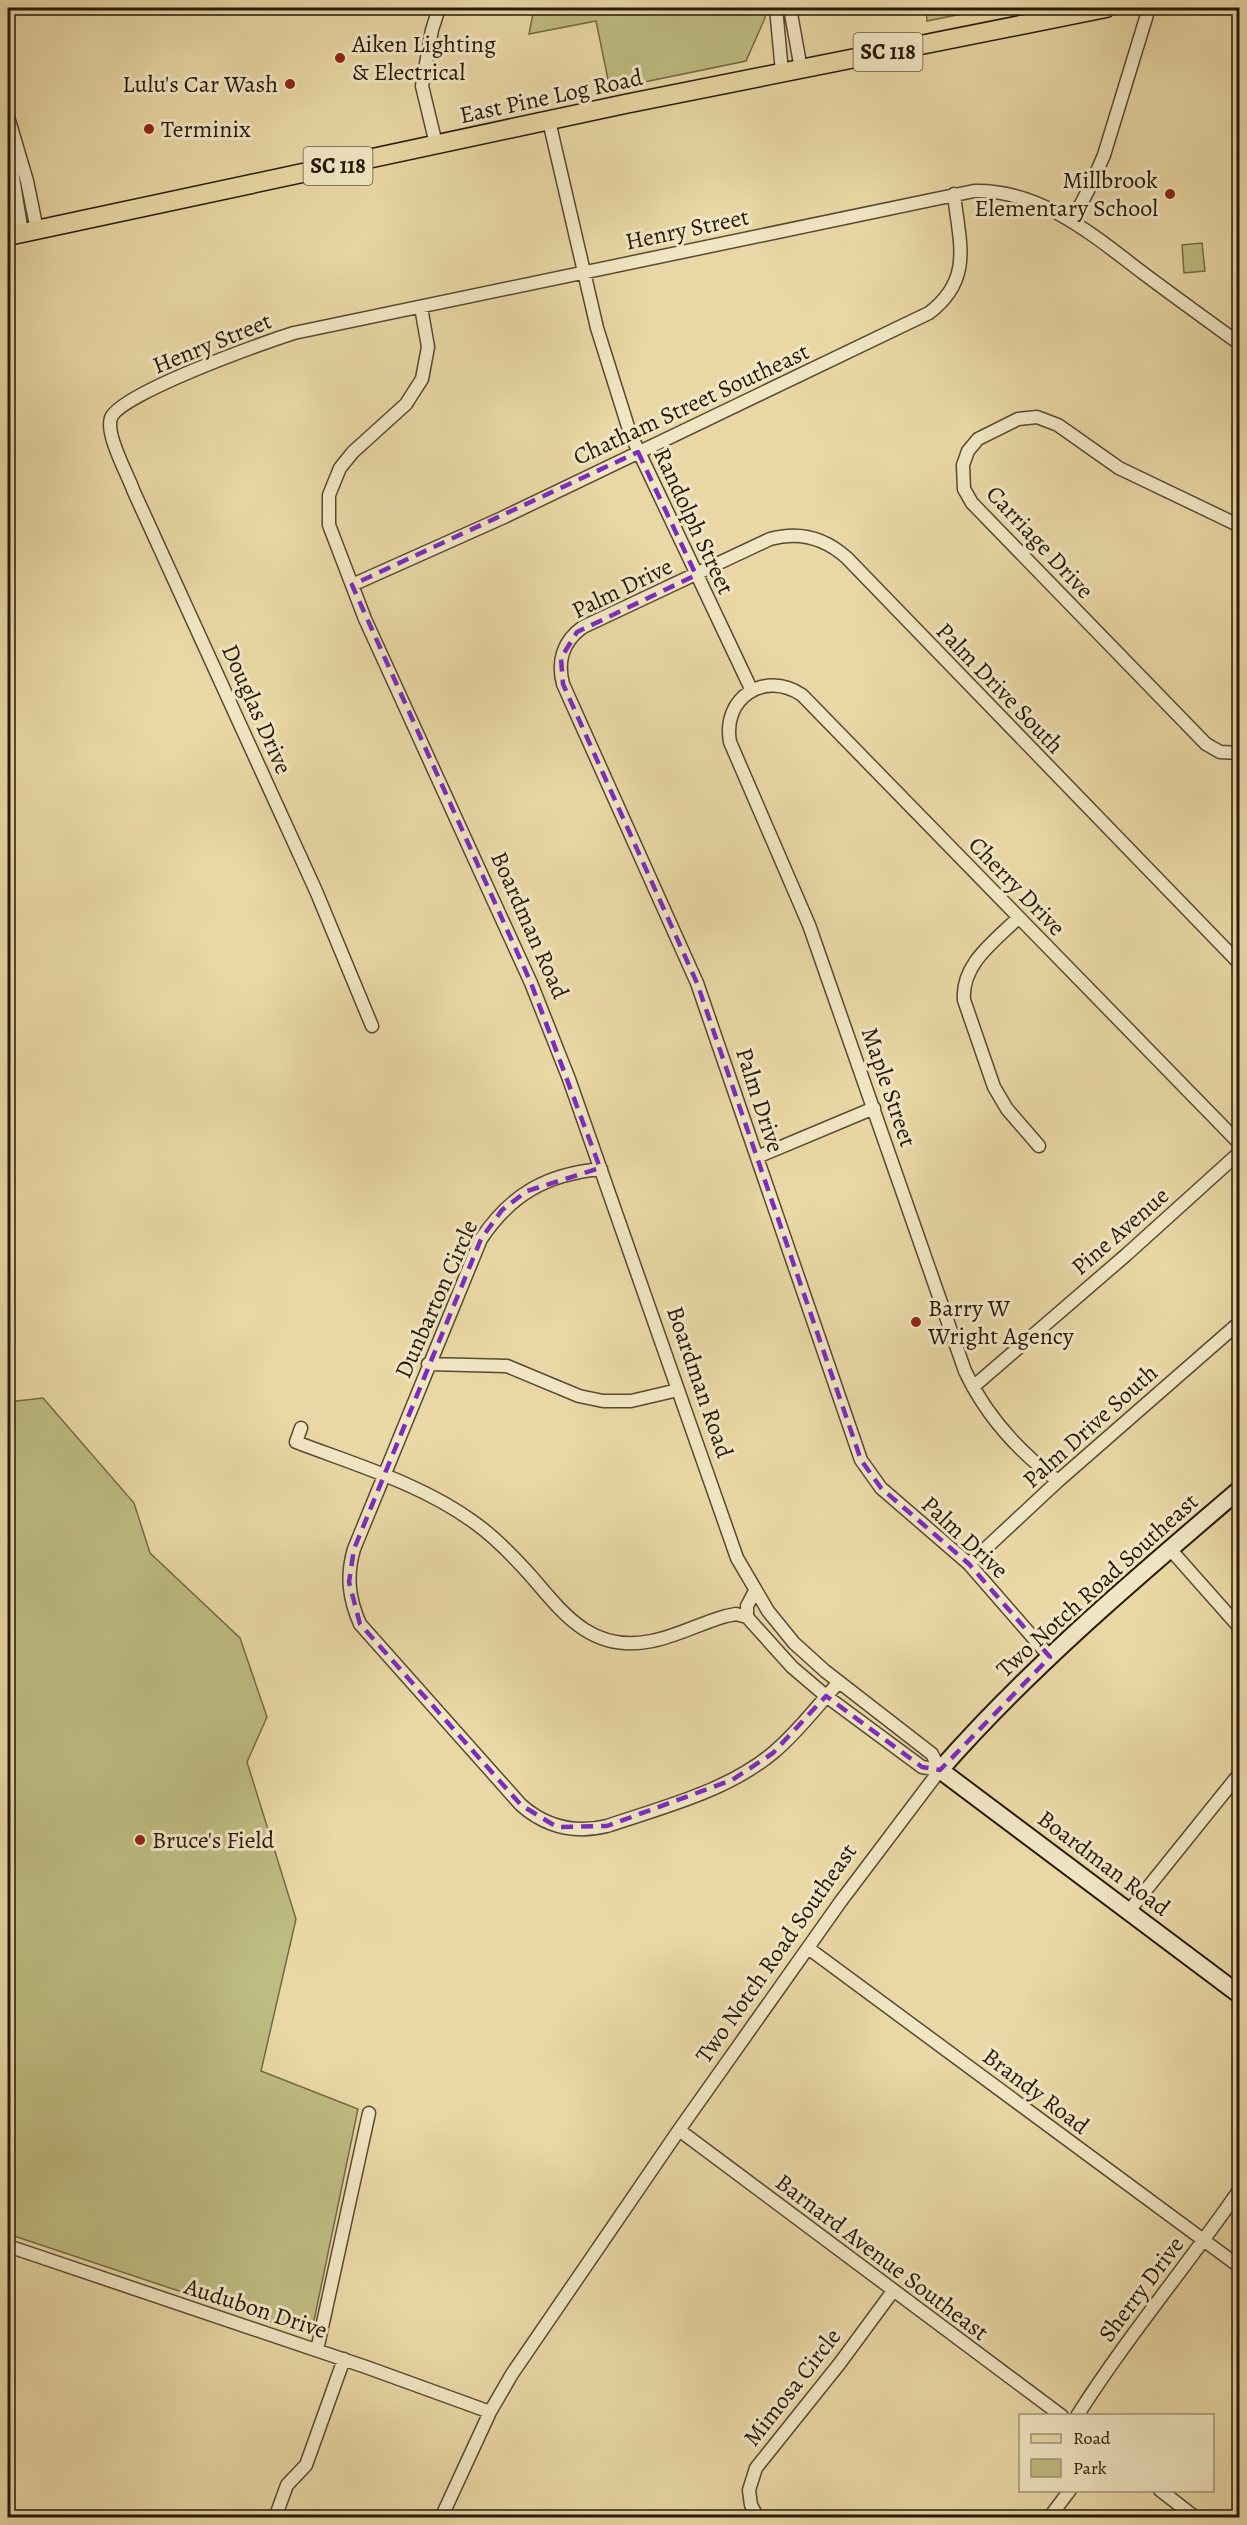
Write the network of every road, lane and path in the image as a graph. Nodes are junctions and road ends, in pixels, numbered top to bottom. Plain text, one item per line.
1 (439, 8) edge
2 (776, 8) edge
3 (790, 8) edge
4 (1106, 8) edge
5 (1149, 8) edge
6 (801, 69) junction
7 (782, 72) junction
8 (8, 117) edge
9 (549, 121) junction
10 (436, 144) junction
11 (954, 194) junction
12 (1072, 221) junction
13 (22, 233) edge
14 (585, 273) junction
15 (421, 307) junction
16 (1239, 344) edge
17 (115, 410) joint
18 (638, 452) junction
19 (1239, 526) edge
20 (696, 575) junction
21 (352, 585) junction
22 (752, 691) junction
23 (1239, 753) edge
24 (1018, 918) junction
25 (1239, 964) edge
26 (372, 1026) dead end
27 (874, 1108) junction
28 (1239, 1144) edge
29 (1039, 1146) dead end
30 (1239, 1152) edge
31 (757, 1157) junction
32 (601, 1169) junction
33 (1239, 1322) edge
34 (428, 1364) junction
35 (973, 1387) junction
36 (678, 1390) junction
37 (301, 1428) dead end
38 (383, 1475) junction
39 (1058, 1482) junction
40 (1239, 1489) edge
41 (1170, 1549) junction
42 (969, 1564) junction
43 (755, 1591) junction
44 (747, 1617) junction
45 (1239, 1628) edge
46 (1050, 1657) junction
47 (839, 1682) junction
48 (826, 1696) junction
49 (940, 1770) junction
50 (1239, 1773) edge
51 (1129, 1911) junction
52 (808, 1948) junction
53 (1239, 1995) edge
54 (369, 2113) dead end
55 (679, 2130) junction
56 (1239, 2189) edge
57 (1204, 2240) junction
58 (8, 2246) edge
59 (1239, 2267) edge
60 (893, 2291) junction
61 (317, 2350) junction
62 (344, 2359) junction
63 (490, 2412) junction
64 (1061, 2414) edge
65 (1078, 2414) edge
66 (1068, 2492) edge
67 (1163, 2492) edge
68 (275, 2517) edge
69 (441, 2517) edge
70 (758, 2517) edge
71 (1049, 2517) edge
72 (1196, 2517) edge

1 - 10 street
2 - 7 street
3 - 6 street
4 - 6 main road, East Pine Log Road / SC 118
5 - 12 street
6 - 7 main road, East Pine Log Road / SC 118
7 - 9 main road, East Pine Log Road / SC 118
8 - 13 street
9 - 10 main road, East Pine Log Road / SC 118
9 - 14 street, Randolph Street
10 - 13 main road, East Pine Log Road / SC 118
11 - 12 street, Henry Street
11 - 14 street, Henry Street
11 - 18 street, Chatham Street Southeast
12 - 16 street, Henry Street
14 - 15 street, Henry Street
14 - 18 street, Randolph Street
15 - 17 street, Henry Street
15 - 21 street, Boardman Road
17 - 26 street, Douglas Drive
18 - 20 street, Randolph Street
18 - 21 street, Chatham Street Southeast
19 - 23 street, Carriage Drive
20 - 22 street, Randolph Street
20 - 25 street, Palm Drive South
20 - 31 street, Palm Drive
21 - 32 street, Boardman Road
22 - 24 street, Cherry Drive
22 - 27 street, Maple Street
24 - 28 street, Cherry Drive
24 - 29 street
27 - 31 street
27 - 35 street, Maple Street
30 - 35 street, Pine Avenue
31 - 42 street, Palm Drive
32 - 34 street, Dunbarton Circle
32 - 36 street, Boardman Road
33 - 39 street, Palm Drive South
34 - 36 street
34 - 38 street, Dunbarton Circle
35 - 39 street, Maple Street
36 - 43 street, Boardman Road
37 - 38 street
38 - 44 street
38 - 48 street, Dunbarton Circle
39 - 42 street, Palm Drive South
40 - 41 street, Two Notch Road Southeast
41 - 45 street
41 - 46 street, Two Notch Road Southeast
42 - 46 street, Palm Drive
43 - 44 street
43 - 47 street, Boardman Road
44 - 48 street, Boardman Road
46 - 49 street, Two Notch Road Southeast
47 - 48 street, Dunbarton Circle
47 - 49 street, Boardman Road
48 - 49 street, Boardman Road
49 - 51 street, Boardman Road
49 - 52 street, Two Notch Road Southeast
50 - 51 street
51 - 53 street, Boardman Road
52 - 55 street, Two Notch Road Southeast
52 - 57 street, Brandy Road
54 - 61 street
55 - 60 street, Barnard Avenue Southeast
55 - 63 street, Two Notch Road Southeast
56 - 57 street, Sherry Drive
57 - 59 street, Brandy Road
57 - 65 street, Sherry Drive
58 - 61 street, Audubon Drive
60 - 64 street, Barnard Avenue Southeast
60 - 70 street, Mimosa Circle
61 - 62 street, Audubon Drive
62 - 63 street, Audubon Drive
62 - 68 street
63 - 69 street, Two Notch Road Southeast
66 - 71 street
67 - 72 street

